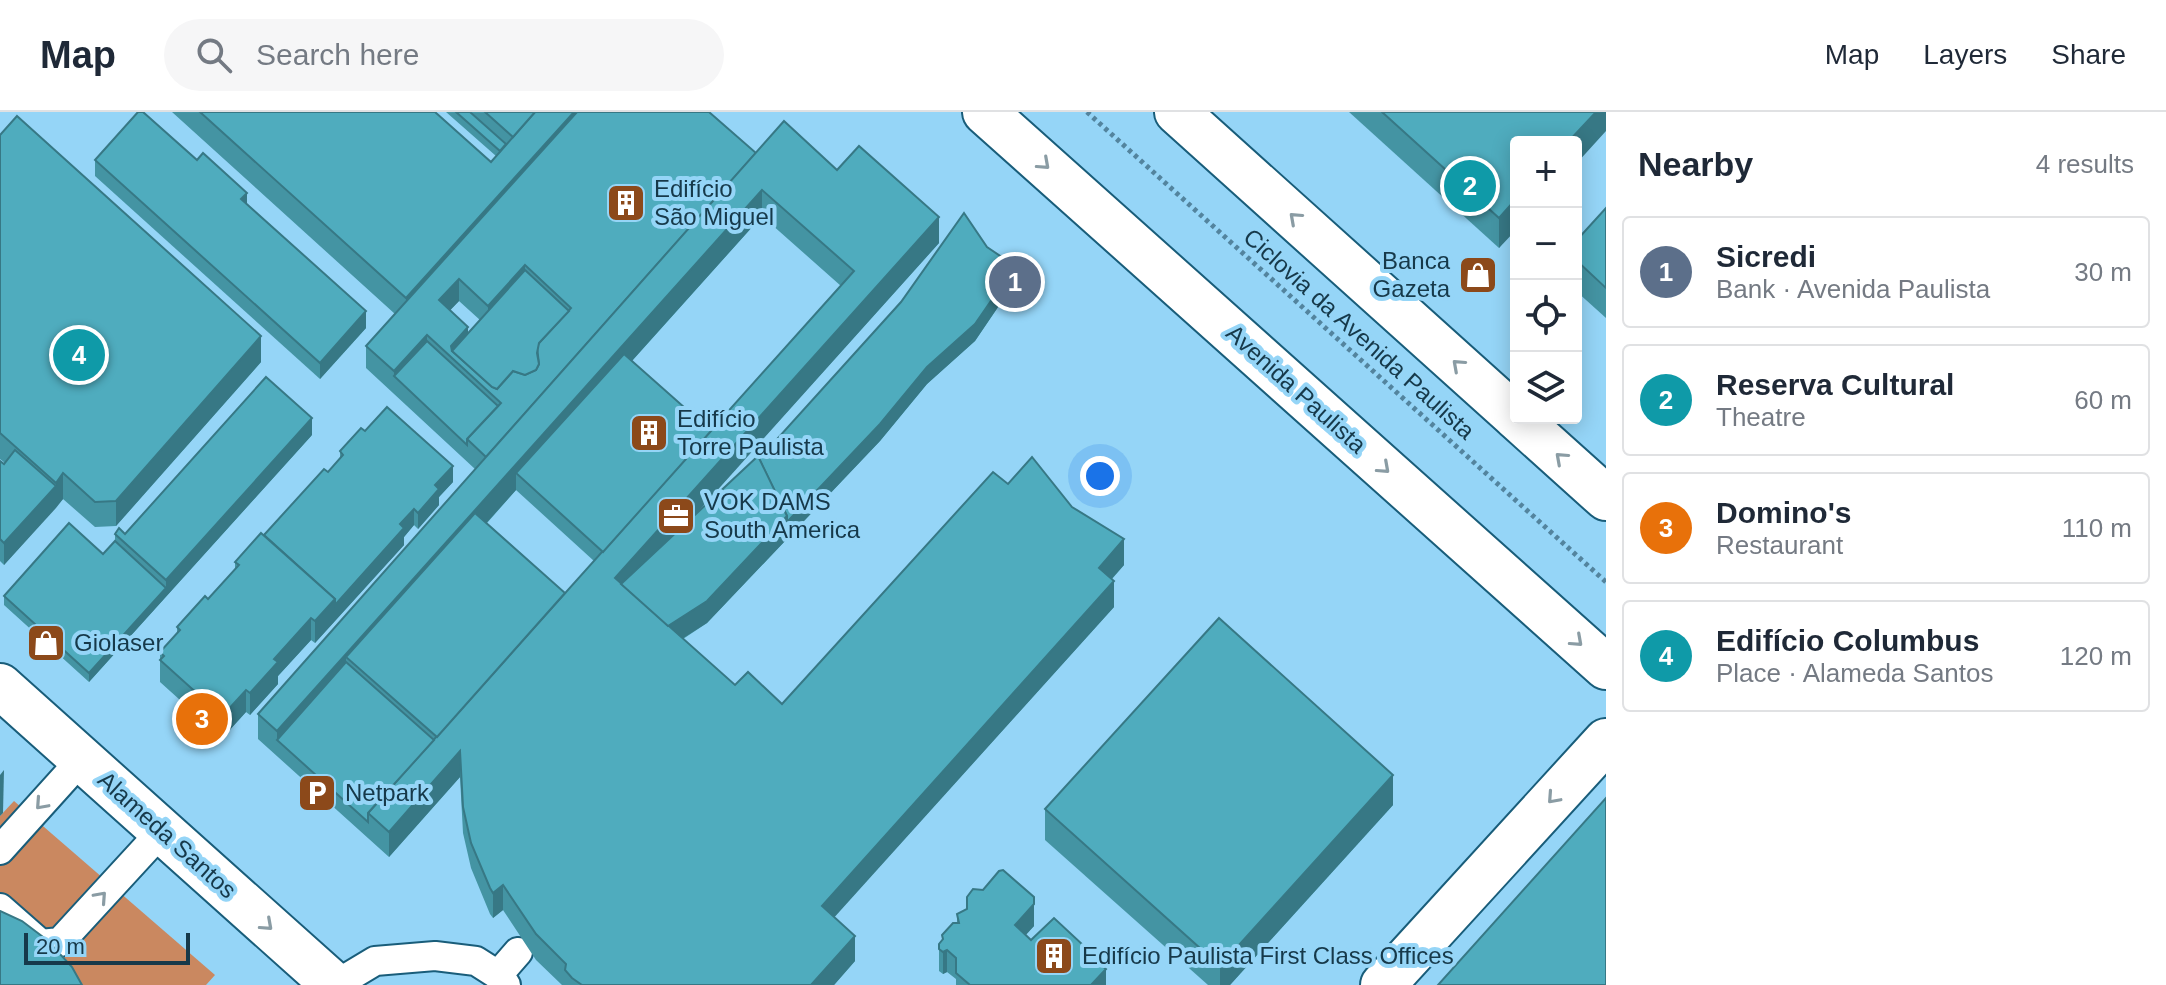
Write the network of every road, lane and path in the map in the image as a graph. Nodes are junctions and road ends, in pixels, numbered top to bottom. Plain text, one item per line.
1 (985, 112) edge
2 (1087, 112) edge
3 (1177, 112) edge
4 (1510, 413) edge
5 (1523, 424) edge
6 (1606, 498) edge
7 (1606, 582) edge
8 (1606, 667) edge
9 (0, 686) edge
10 (1606, 741) edge
11 (82, 759) junction
12 (162, 831) junction
13 (0, 850) edge
14 (0, 908) edge
15 (518, 952) dead end
16 (502, 980) edge
17 (335, 985) edge
18 (1383, 985) edge

1 -> 8 main road, Avenida Paulista
2 - 7 path, Ciclovia da Avenida Paulista
4 -> 3 main road
6 -> 5 main road
9 - 11 main road, Alameda Santos
10 -> 18 main road
11 - 12 main road, Alameda Santos
11 -> 13 lane
14 -> 12 lane
12 -> 17 main road, Alameda Santos
15 - 16 lane
16 - 17 lane

